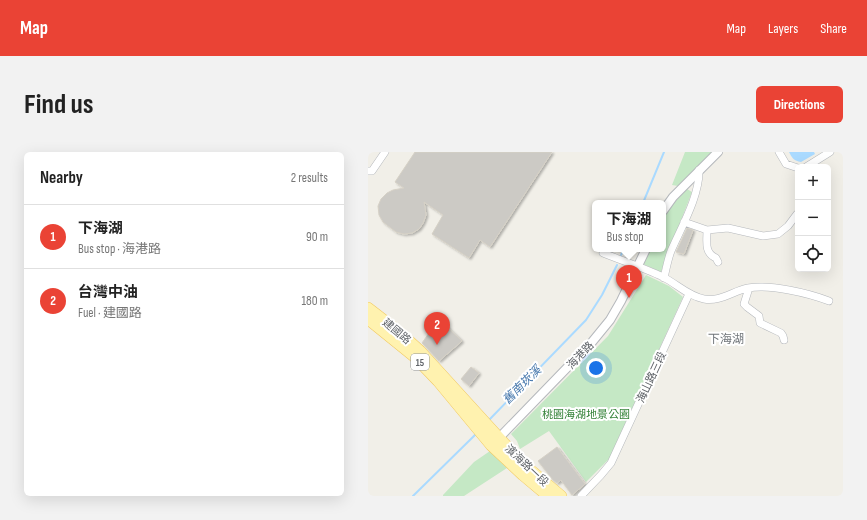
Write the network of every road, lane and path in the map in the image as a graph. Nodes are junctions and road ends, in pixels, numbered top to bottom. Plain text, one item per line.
1 (385, 152) edge
2 (718, 152) edge
3 (779, 152) edge
4 (830, 152) edge
5 (811, 164) edge
6 (795, 167) edge
7 (699, 170) junction
8 (368, 171) edge
9 (666, 207) edge
10 (795, 218) edge
11 (684, 222) junction
12 (707, 230) junction
13 (645, 252) edge
14 (603, 253) dead end
15 (718, 262) dead end
16 (638, 267) junction
17 (664, 278) junction
18 (749, 288) junction
19 (689, 294) junction
20 (829, 301) dead end
21 (368, 308) edge
22 (368, 319) edge
23 (784, 340) dead end
24 (471, 413) junction
25 (493, 439) junction
26 (548, 496) edge
27 (561, 496) edge
28 (581, 496) edge

1 - 8 street
2 - 7 street
3 - 6 street
4 - 5 street
7 - 9 street
7 - 11 street
10 - 12 street
11 - 12 street
11 - 17 street
12 - 15 street
13 - 16 street, 海港路
14 - 16 street
16 - 17 street
16 - 25 street, 海港路
17 - 19 street
18 - 19 street
18 - 20 street
18 - 23 street
19 - 28 street, 海山路三段
21 - 24 main road, 建國路 / 15
22 - 24 main road, 建國路 / 15
24 - 25 main road, 15
25 - 26 main road, 濱海路一段 / 15
25 - 27 main road, 濱海路一段 / 15

